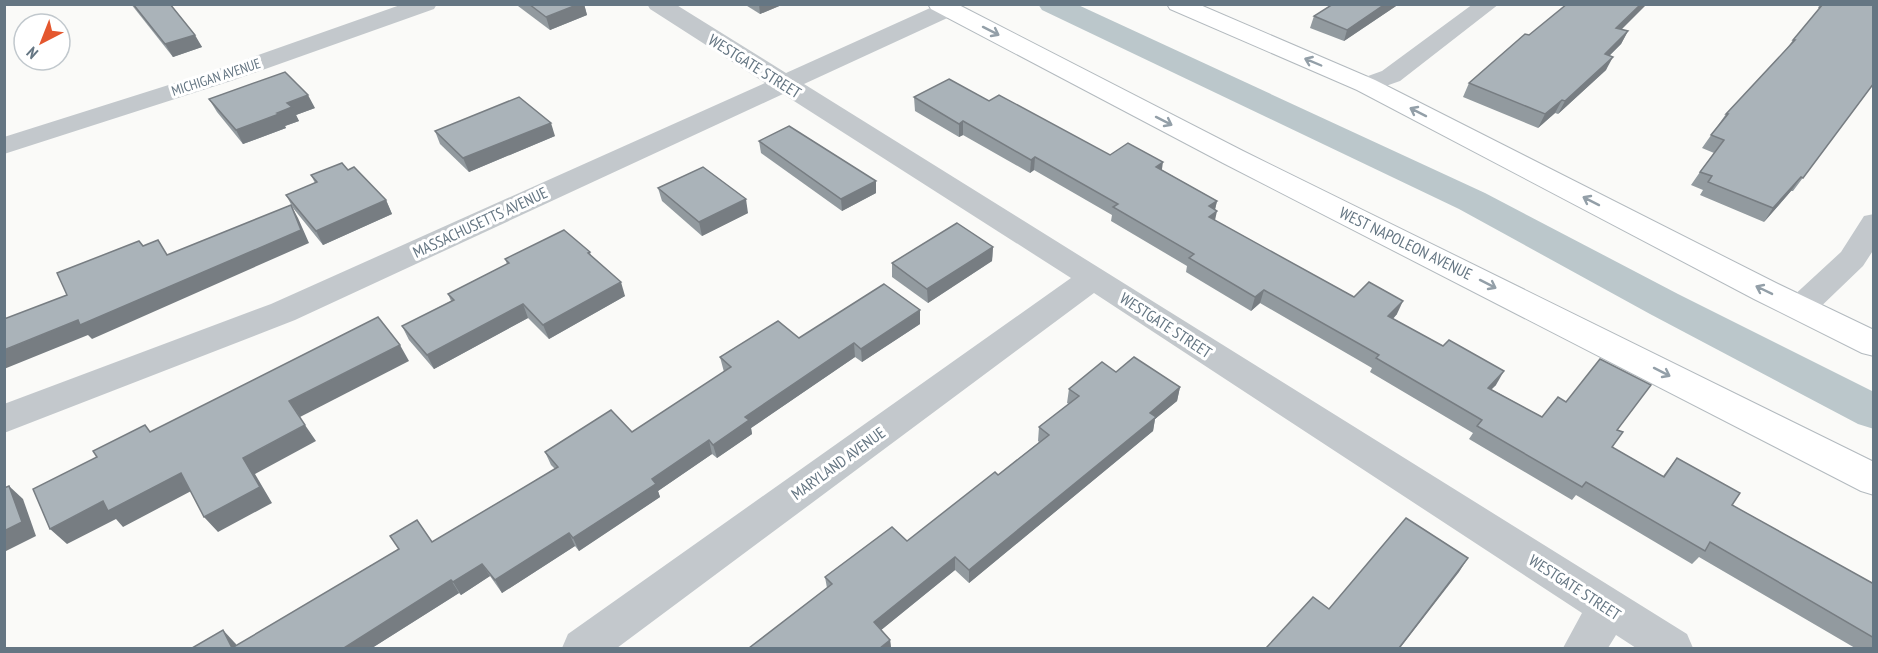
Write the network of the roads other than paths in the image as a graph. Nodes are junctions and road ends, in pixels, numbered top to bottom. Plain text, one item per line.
1 (426, 4) edge
2 (658, 4) edge
3 (1178, 4) edge
4 (1488, 4) edge
5 (943, 7) edge
6 (782, 83) junction
7 (1366, 85) junction
8 (4, 146) edge
9 (1874, 223) edge
10 (1093, 278) junction
11 (1801, 307) junction
12 (1874, 344) edge
13 (4, 419) edge
14 (1874, 480) edge
15 (1609, 608) junction
16 (583, 648) edge
17 (1584, 648) edge
18 (1672, 648) edge

1 - 8 street, MICHIGAN AVENUE
2 - 6 street, WESTGATE STREET
7 -> 3 main road
4 - 7 street
5 - 6 street, MASSACHUSETTS AVENUE
5 -> 14 main road, WEST NAPOLEON AVENUE
6 - 10 street, WESTGATE STREET
6 - 13 street, MASSACHUSETTS AVENUE
11 -> 7 main road
9 - 11 street
10 - 15 street, WESTGATE STREET
10 - 16 street, MARYLAND AVENUE
11 - 12 main road
15 - 17 street
15 - 18 street, WESTGATE STREET

